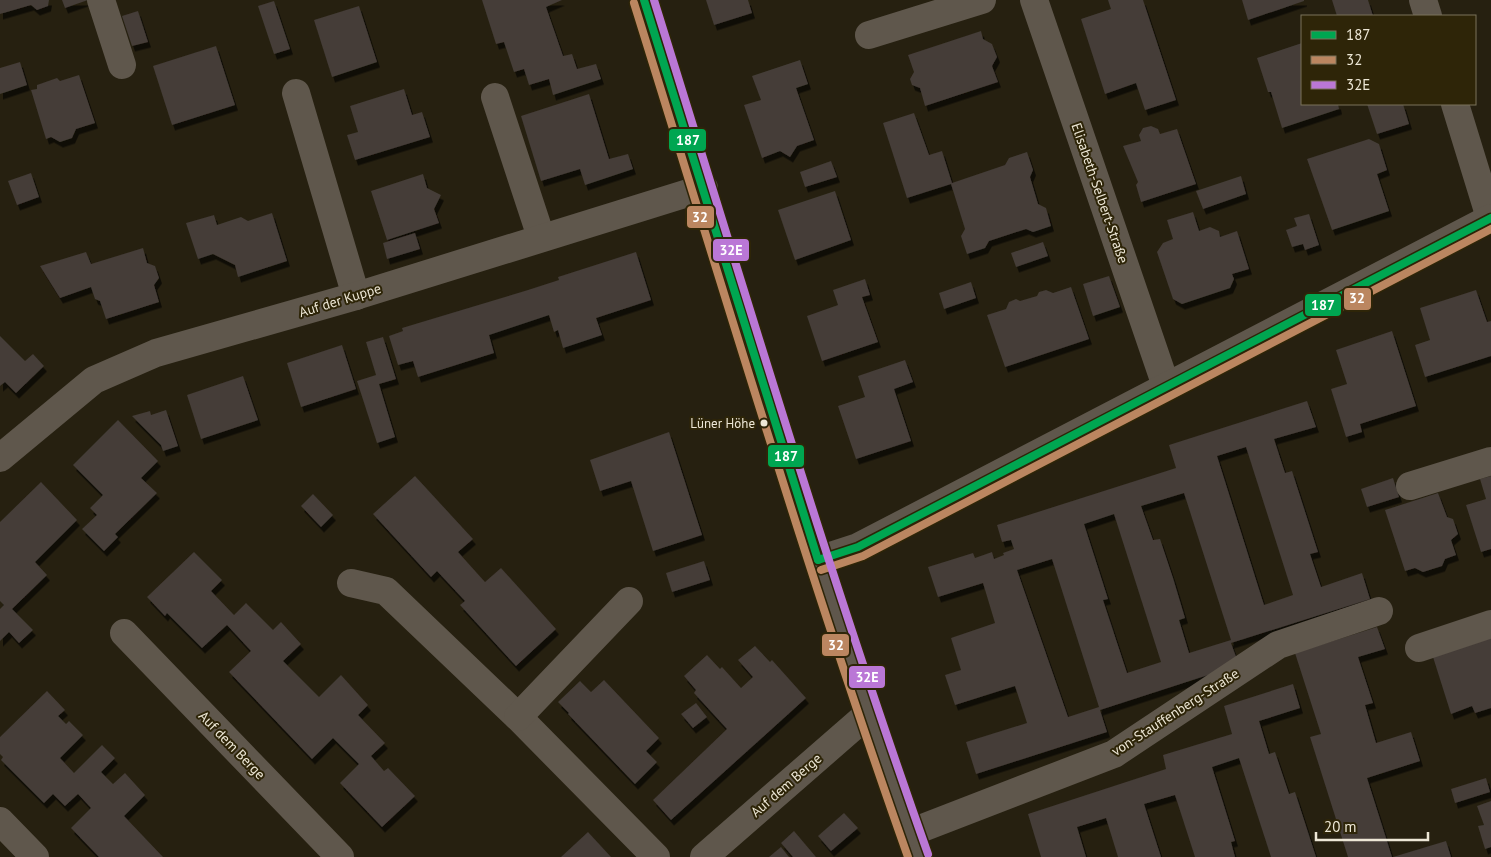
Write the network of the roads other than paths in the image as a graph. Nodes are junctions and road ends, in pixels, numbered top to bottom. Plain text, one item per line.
1 (101, 0) edge
2 (644, 0) edge
3 (982, 0) edge
4 (1034, 0) edge
5 (1423, 0) edge
6 (1428, 15) edge
7 (869, 35) dead end
8 (122, 66) dead end
9 (296, 93) dead end
10 (495, 97) dead end
11 (1455, 105) edge
12 (704, 188) junction
13 (1491, 219) edge
14 (541, 238) junction
15 (356, 296) junction
16 (1166, 386) junction
17 (0, 458) edge
18 (1491, 461) edge
19 (1410, 486) dead end
20 (818, 560) junction
21 (351, 583) dead end
22 (628, 601) dead end
23 (1379, 611) dead end
24 (1491, 624) edge
25 (124, 633) dead end
26 (1419, 648) dead end
27 (868, 714) junction
28 (518, 717) junction
29 (0, 821) edge
30 (916, 844) edge
31 (35, 857) edge
32 (340, 857) edge
33 (656, 857) edge
34 (704, 857) edge

1 - 8 street
2 - 12 street
3 - 7 street
4 - 16 street, Elisabeth-Selbert-Straße
5 - 6 street
9 - 15 street
10 - 14 street
11 - 13 street
12 - 14 street, Auf der Kuppe
12 - 20 street
13 - 16 street
14 - 15 street, Auf der Kuppe
15 - 17 street, Auf der Kuppe
16 - 20 street
18 - 19 street
20 - 27 street
21 - 28 street
22 - 28 street
23 - 30 street, von-Stauffenberg-Straße
24 - 26 street
25 - 32 street, Auf dem Berge
27 - 30 street
27 - 34 street, Auf dem Berge
28 - 33 street
29 - 31 street

